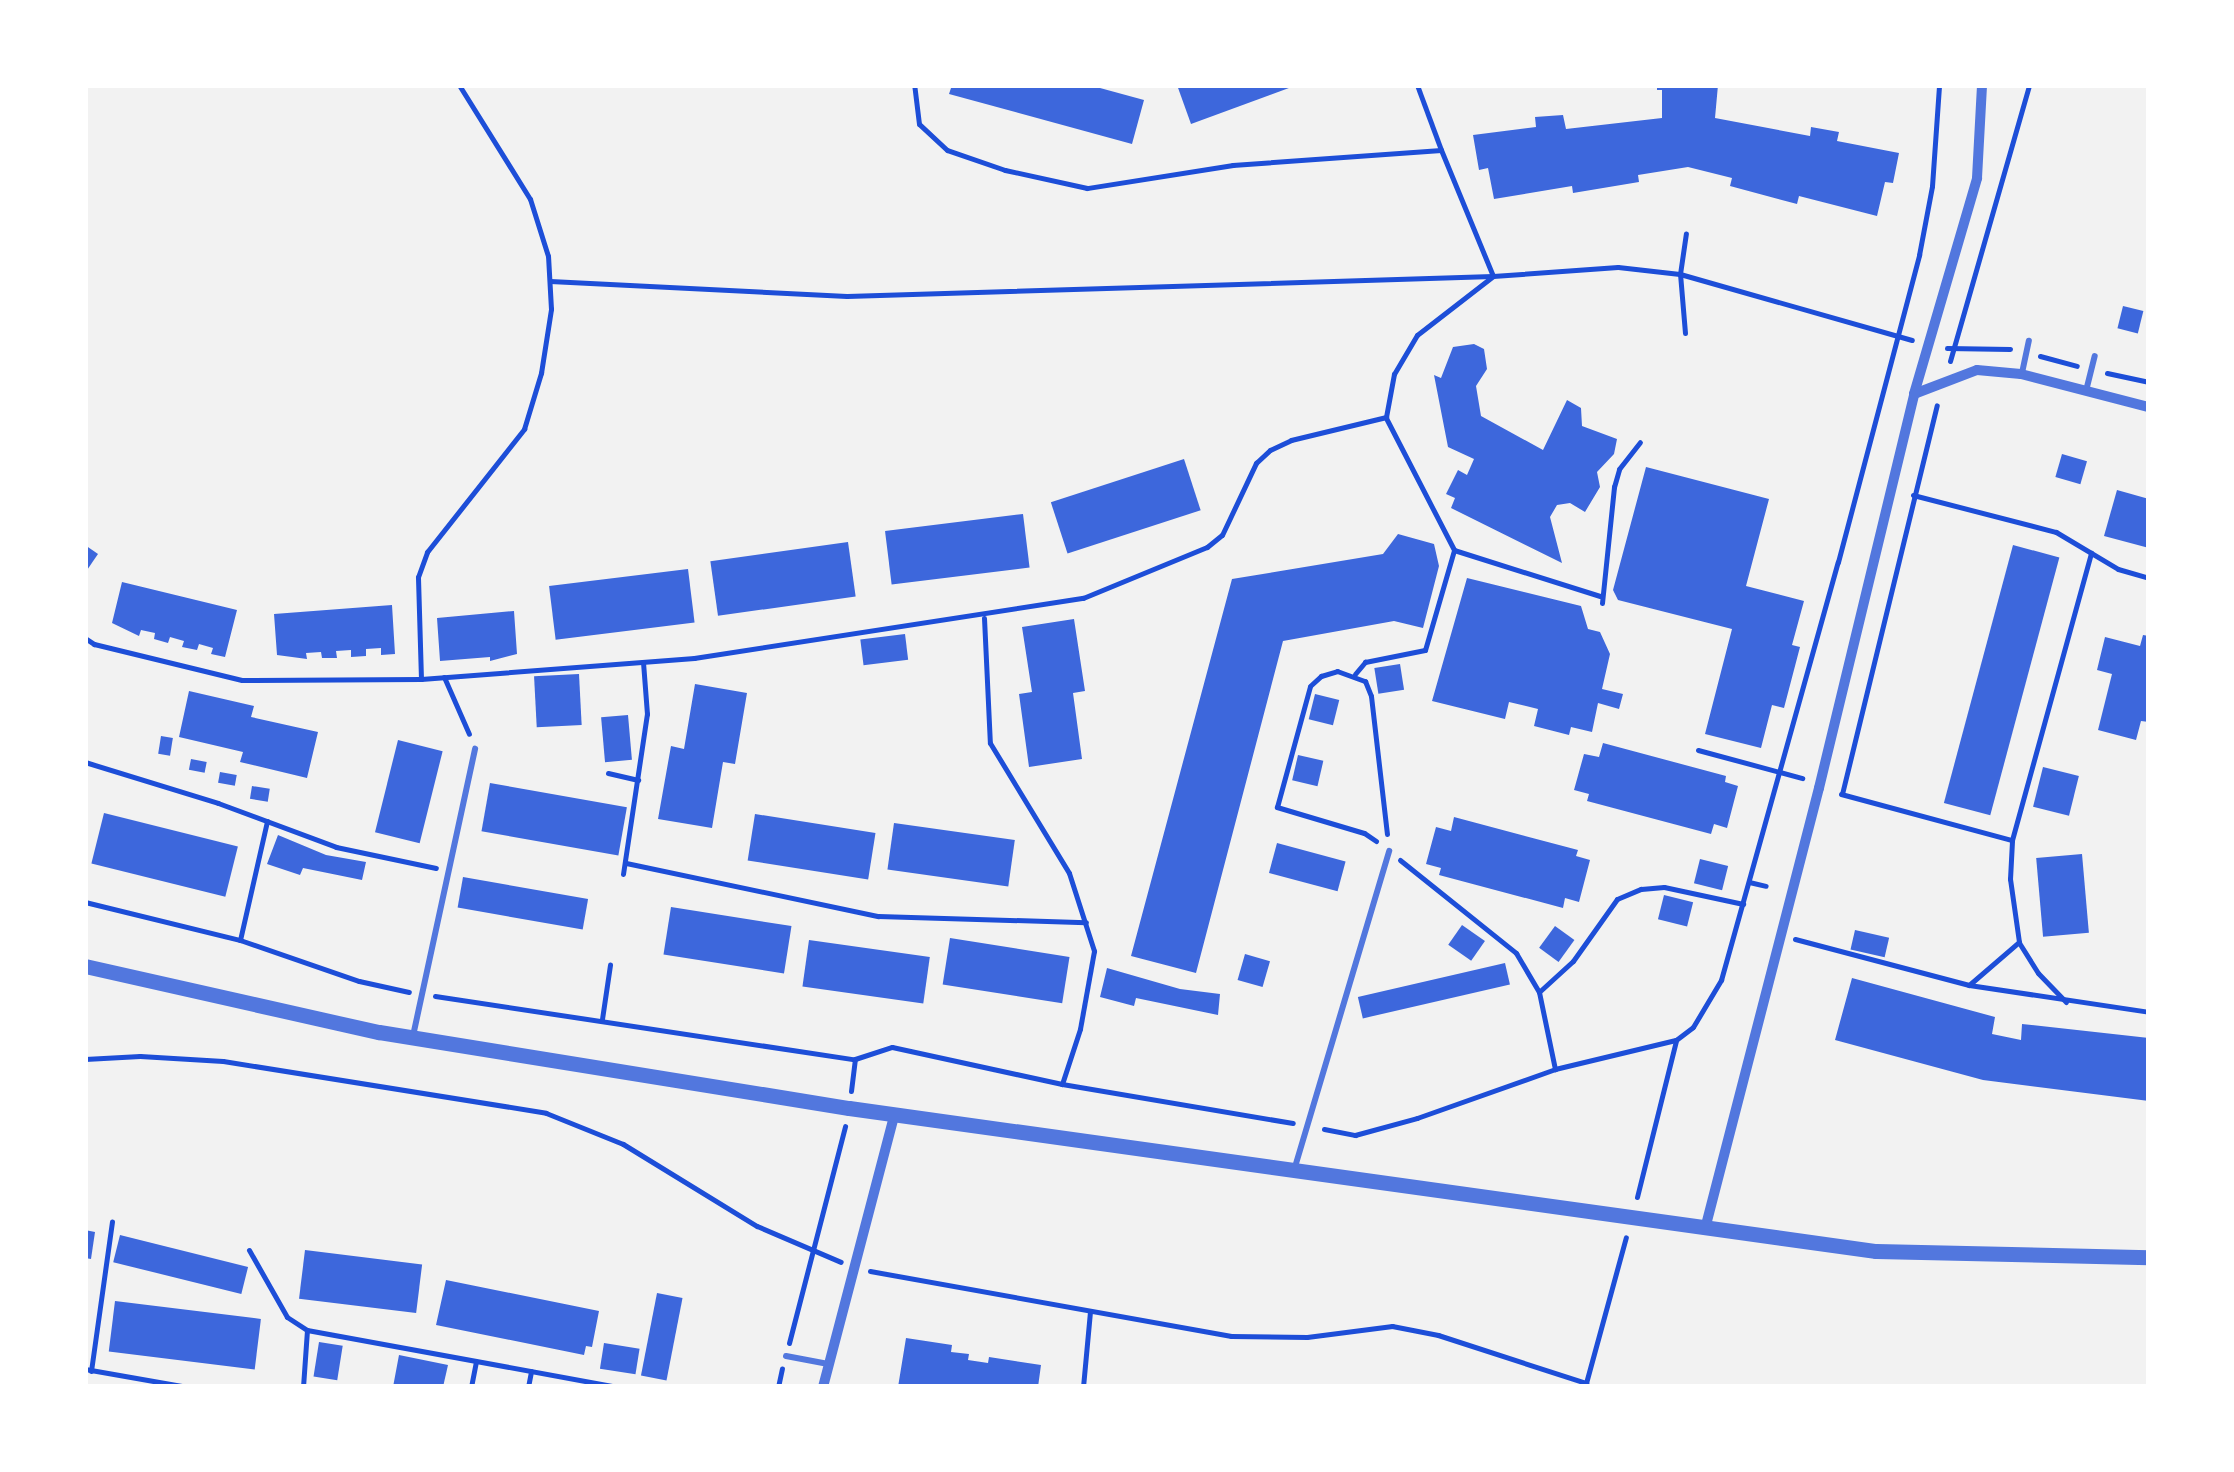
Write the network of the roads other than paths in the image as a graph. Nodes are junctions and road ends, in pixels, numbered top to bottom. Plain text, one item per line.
1 (1982, 85) edge
2 (2029, 341) dead end
3 (2095, 356) dead end
4 (2021, 374) junction
5 (2086, 390) junction
6 (1914, 394) junction
7 (2149, 407) edge
8 (475, 749) road end
9 (1389, 851) road end
10 (85, 966) edge
11 (413, 1037) junction
12 (895, 1113) junction
13 (1295, 1167) junction
14 (1706, 1224) junction
15 (2149, 1257) edge
16 (786, 1356) dead end
17 (828, 1364) junction
18 (822, 1387) edge

1 - 6 street
2 - 4 lane
3 - 5 lane
4 - 5 street
4 - 6 street
5 - 7 street
6 - 14 street
8 - 11 lane
9 - 13 lane
10 - 11 street
11 - 12 street
12 - 13 street
12 - 17 street
13 - 14 street
14 - 15 street
16 - 17 lane
17 - 18 street

